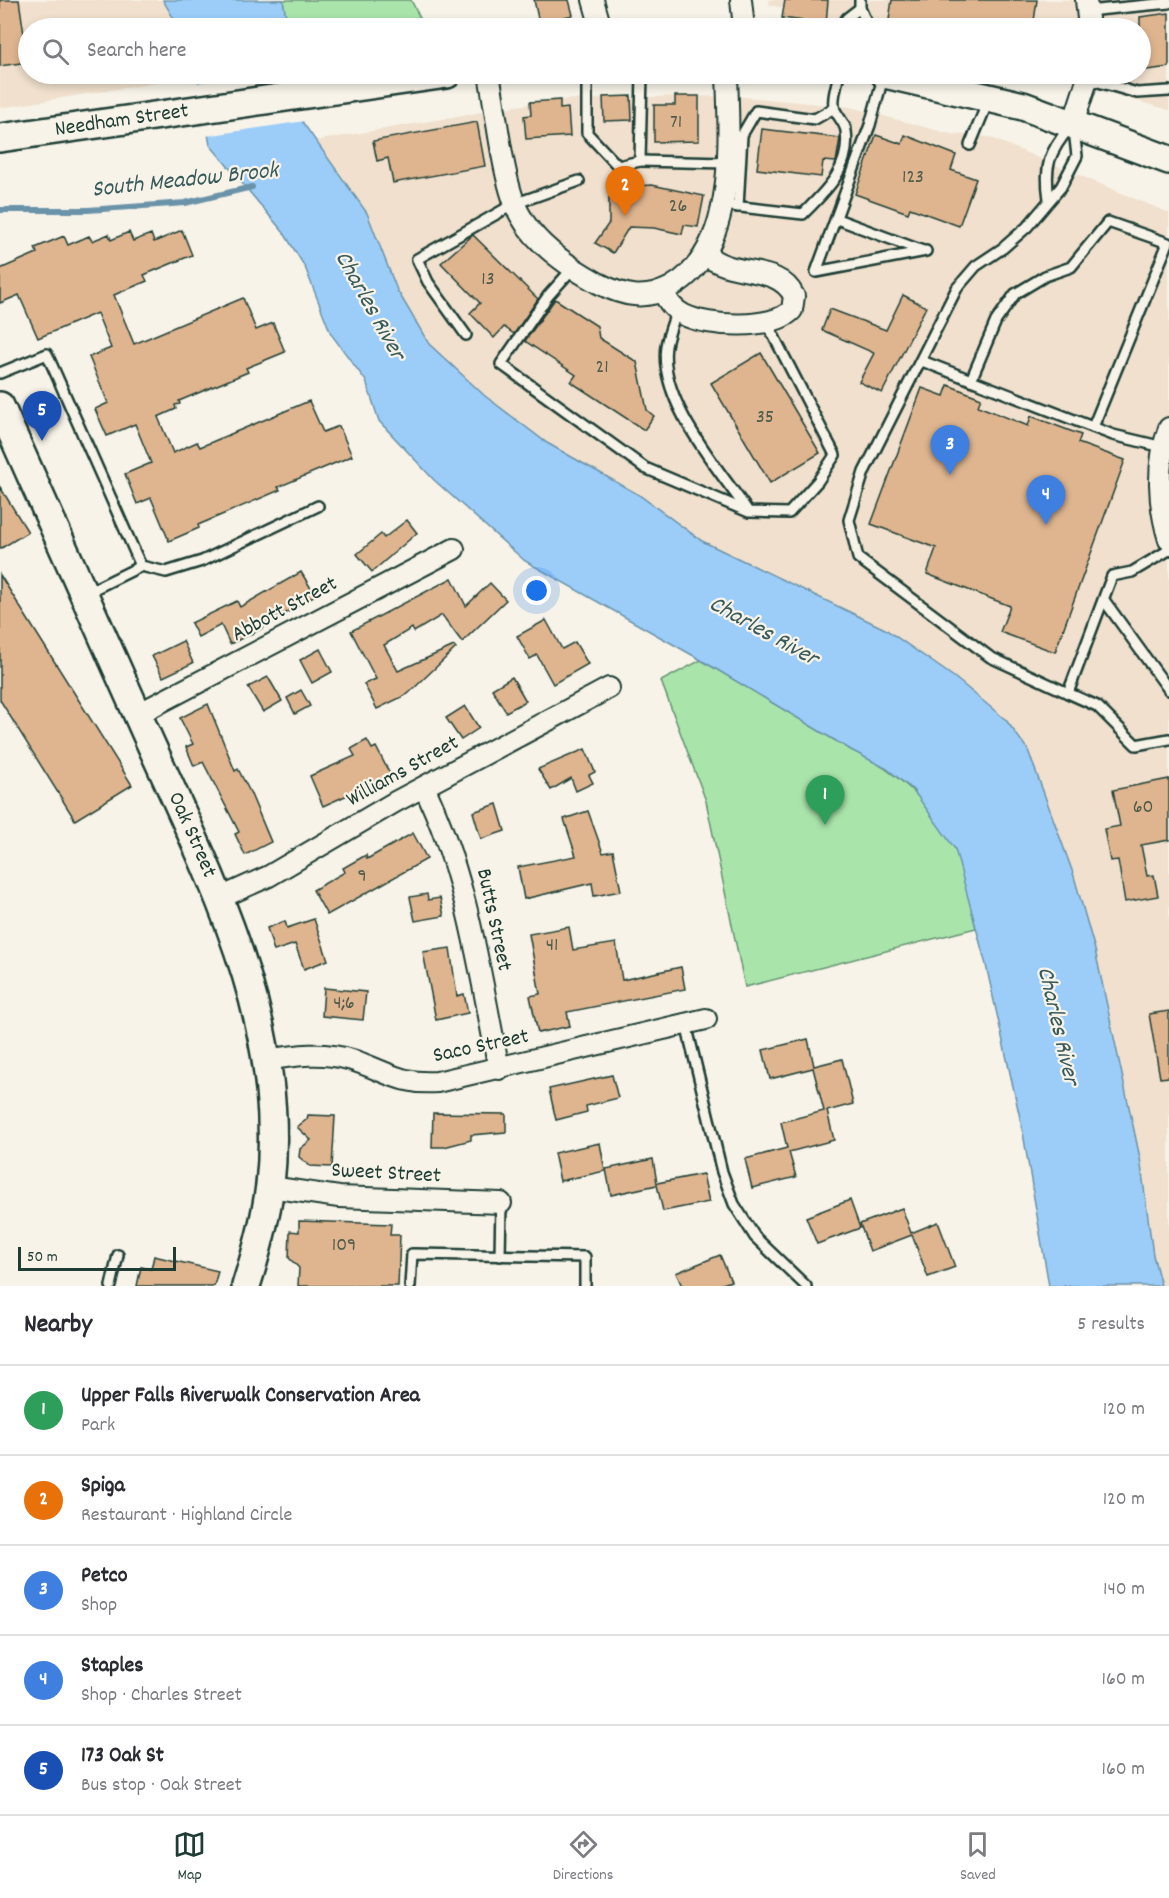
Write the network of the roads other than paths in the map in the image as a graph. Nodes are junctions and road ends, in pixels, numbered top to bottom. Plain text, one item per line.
1 (593, 0) edge
2 (741, 0) edge
3 (1169, 3) edge
4 (860, 4) edge
5 (1087, 13) edge
6 (598, 18) edge
7 (743, 18) edge
8 (848, 18) edge
9 (376, 84) edge
10 (491, 84) edge
11 (587, 84) edge
12 (642, 84) edge
13 (727, 84) edge
14 (837, 84) edge
15 (881, 84) edge
16 (930, 84) edge
17 (1086, 84) edge
18 (1111, 84) edge
19 (1169, 91) edge
20 (990, 97) junction
21 (834, 108) junction
22 (1073, 124) junction
23 (0, 138) edge
24 (970, 145) dead end
25 (1169, 160) edge
26 (640, 161) junction
27 (726, 163) junction
28 (579, 181) dead end
29 (1049, 199) junction
30 (514, 204) junction
31 (730, 206) junction
32 (837, 219) junction
33 (705, 254) junction
34 (573, 268) junction
35 (663, 291) junction
36 (677, 310) junction
37 (767, 323) junction
38 (466, 335) dead end
39 (925, 356) junction
40 (0, 373) edge
41 (971, 380) junction
42 (0, 406) edge
43 (1093, 428) junction
44 (1166, 438) edge
45 (318, 506) dead end
46 (749, 512) junction
47 (1169, 540) edge
48 (454, 549) dead end
49 (1169, 550) edge
50 (141, 566) junction
51 (84, 594) junction
52 (1104, 600) junction
53 (609, 688) dead end
54 (1169, 690) edge
55 (1068, 693) junction
56 (138, 714) junction
57 (1169, 738) edge
58 (424, 787) junction
59 (220, 898) junction
60 (706, 1019) dead end
61 (686, 1024) junction
62 (267, 1060) junction
63 (499, 1069) junction
64 (270, 1187) junction
65 (501, 1203) joint
66 (118, 1256) dead end
67 (500, 1256) junction
68 (111, 1286) edge
69 (246, 1286) edge
70 (410, 1286) edge
71 (585, 1286) edge
72 (806, 1286) edge

1 - 6 street
2 - 7 street
3 - 5 lane
4 - 8 lane
9 - 23 street, Needham Street
10 - 30 street
11 - 26 lane
12 - 26 lane
13 - 27 street
14 - 21 lane
15 - 32 lane
16 - 20 street
17 - 22 street
18 - 19 lane
20 - 22 street
20 - 24 lane
21 - 31 lane
21 - 31 lane
22 - 25 street
22 - 29 lane
22 - 29 lane
26 - 27 lane
27 - 31 street
28 - 30 lane
29 - 39 lane
30 - 34 street
30 - 38 lane
31 - 33 street
32 - 32 lane
33 - 35 street
33 - 37 street
34 - 35 street
34 - 46 lane
35 - 36 street
36 - 37 street
36 - 46 lane
37 - 46 lane
39 - 41 lane
39 - 55 lane
40 - 50 lane
41 - 43 lane
41 - 43 lane
42 - 51 street, Oak Street
43 - 44 lane
44 - 47 street
45 - 50 lane
48 - 56 street, Abbott Street
49 - 52 lane
50 - 51 lane
51 - 56 street, Oak Street
52 - 54 lane
52 - 55 lane
53 - 58 street, Williams Street
55 - 57 lane
56 - 59 street, Oak Street
58 - 59 street, Williams Street
58 - 63 street, Butts Street
59 - 62 street, Oak Street
60 - 61 street, Saco Street
61 - 63 street, Saco Street
61 - 72 lane
62 - 63 street, Saco Street
62 - 64 street, Oak Street
64 - 65 street, Sweet Street
64 - 69 street, Oak Street
65 - 67 lane
66 - 68 lane
67 - 70 lane
67 - 71 lane

